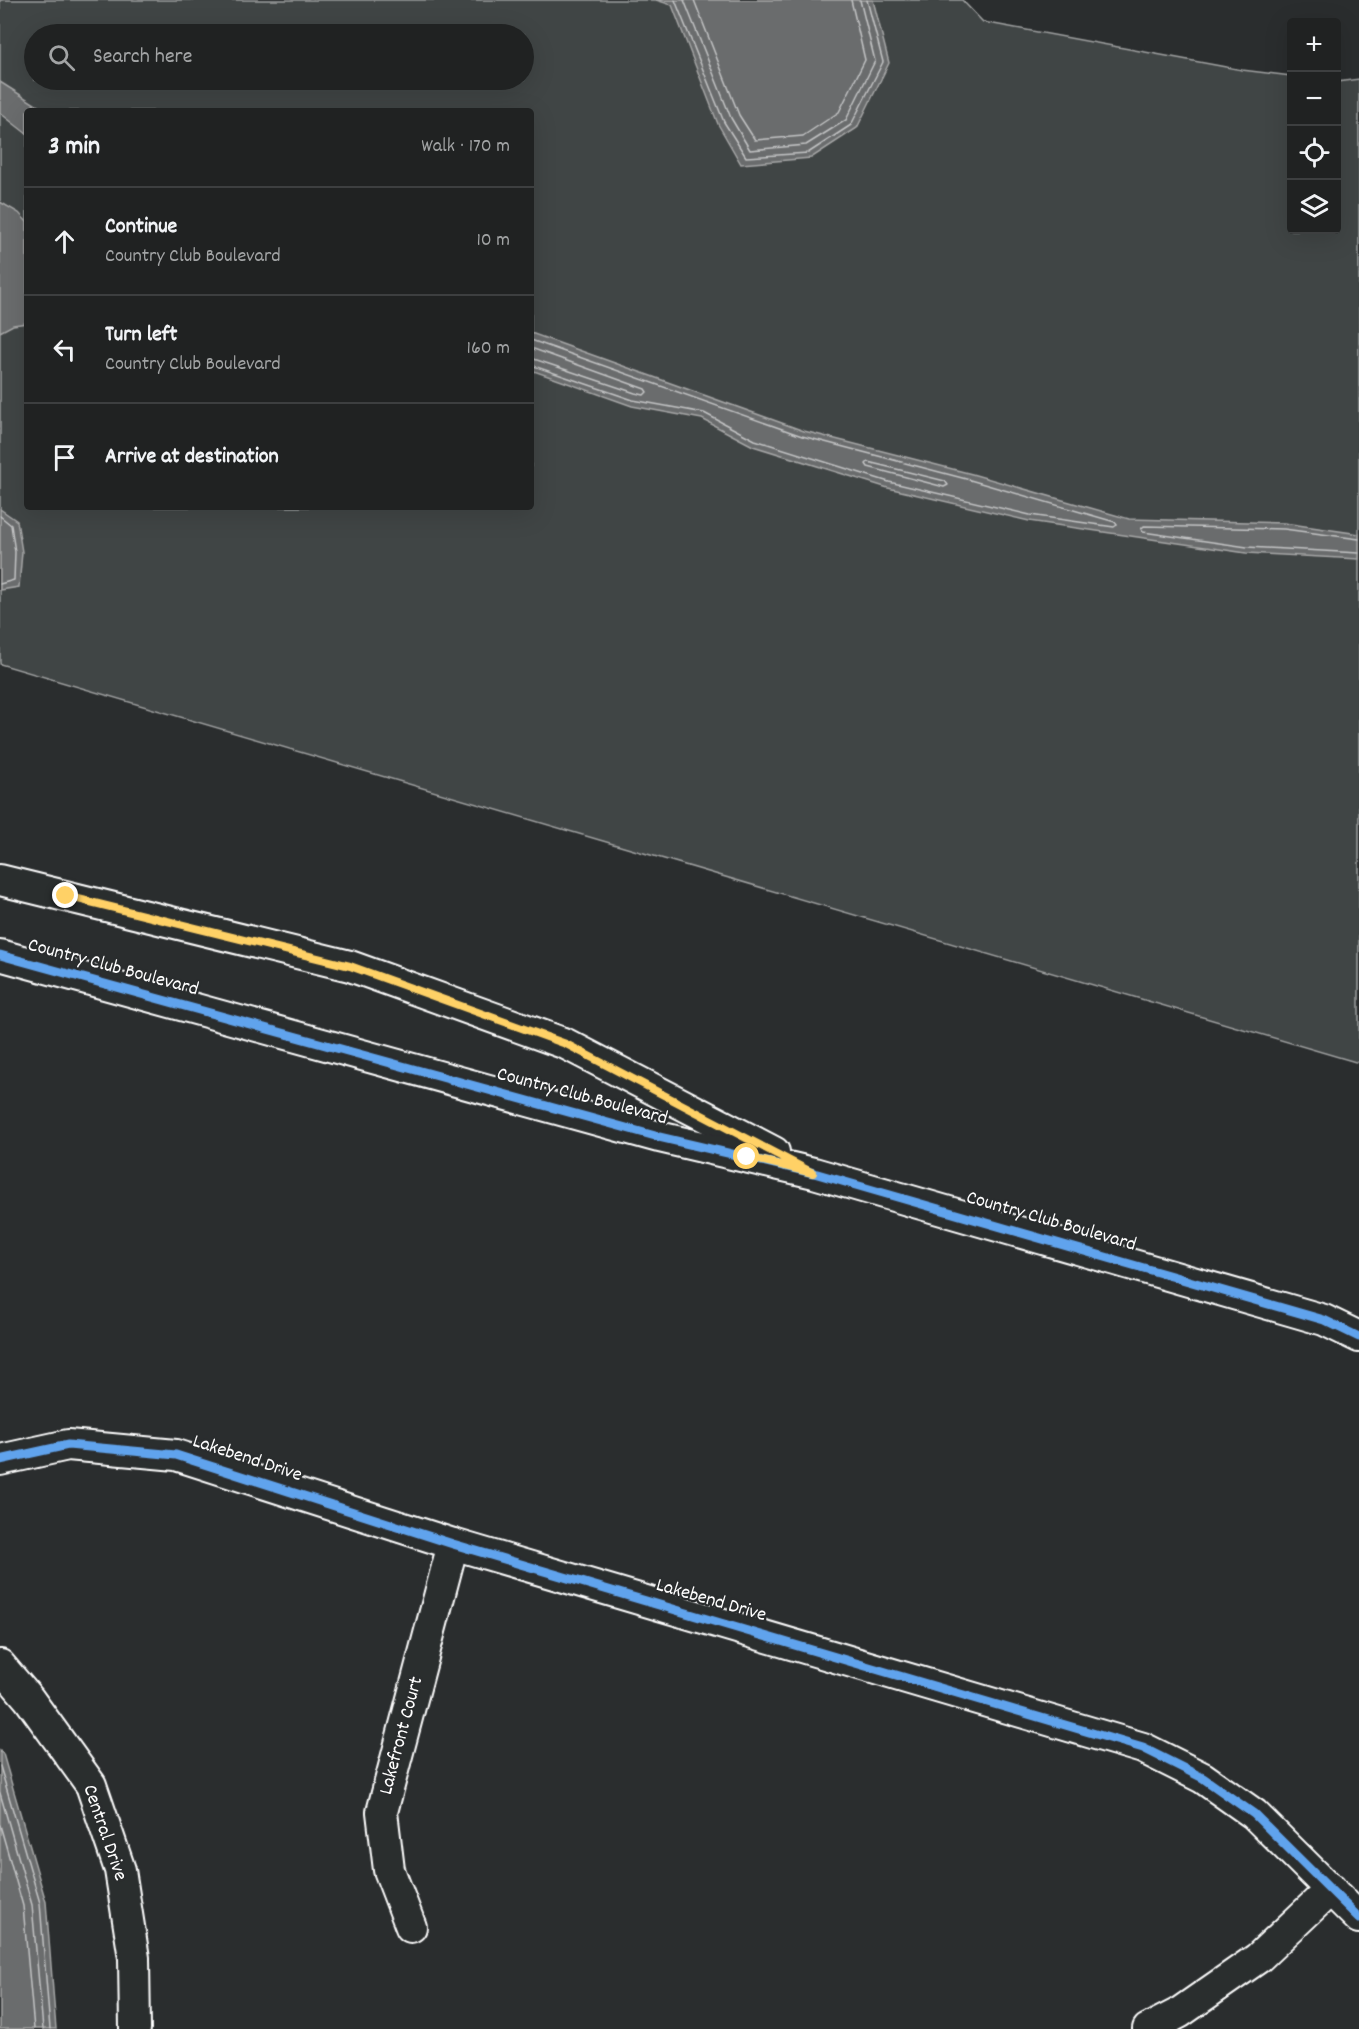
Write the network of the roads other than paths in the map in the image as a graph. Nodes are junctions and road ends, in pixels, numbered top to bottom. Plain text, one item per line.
1 (0, 880) edge
2 (0, 955) edge
3 (813, 1173) junction
4 (1359, 1337) edge
5 (0, 1460) edge
6 (453, 1544) junction
7 (0, 1665) edge
8 (1331, 1889) junction
9 (1359, 1918) edge
10 (411, 1927) dead end
11 (135, 2029) edge
12 (1148, 2029) edge

1 - 3 street, Country Club Boulevard
2 - 3 street, Country Club Boulevard
3 - 4 street, Country Club Boulevard
5 - 6 street, Lakebend Drive
6 - 8 street, Lakebend Drive
6 - 10 street, Lakefront Court
7 - 11 street, Central Drive
8 - 9 street, Lakebend Drive
8 - 12 street

